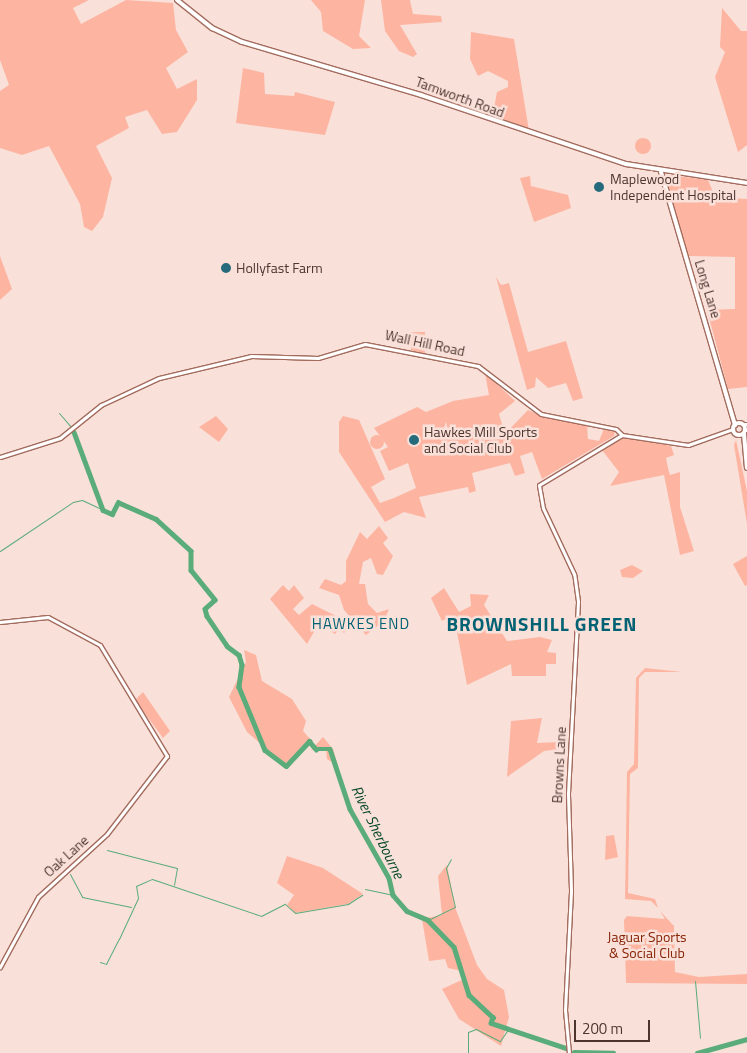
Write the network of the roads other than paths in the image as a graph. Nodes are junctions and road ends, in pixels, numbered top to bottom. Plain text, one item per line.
1 (177, 0) edge
2 (661, 172) junction
3 (747, 183) edge
4 (733, 414) junction
5 (744, 424) edge
6 (735, 431) junction
7 (746, 431) edge
8 (622, 435) junction
9 (743, 445) junction
10 (0, 457) edge
11 (747, 468) edge
12 (0, 622) edge
13 (0, 967) edge
14 (569, 1053) edge

1 - 2 main road, Tamworth Road
2 - 3 main road, Tamworth Road
2 - 4 main road, Long Lane
4 - 5 main road, Long Lane
4 - 6 main road, Long Lane
5 - 6 main road
5 - 7 main road, Long Lane
6 - 7 main road
6 - 8 street, Wall Hill Road
6 - 9 main road
7 - 9 main road
8 - 10 street, Wall Hill Road
8 - 14 street, Browns Lane
9 - 11 main road
12 - 13 street, Oak Lane

